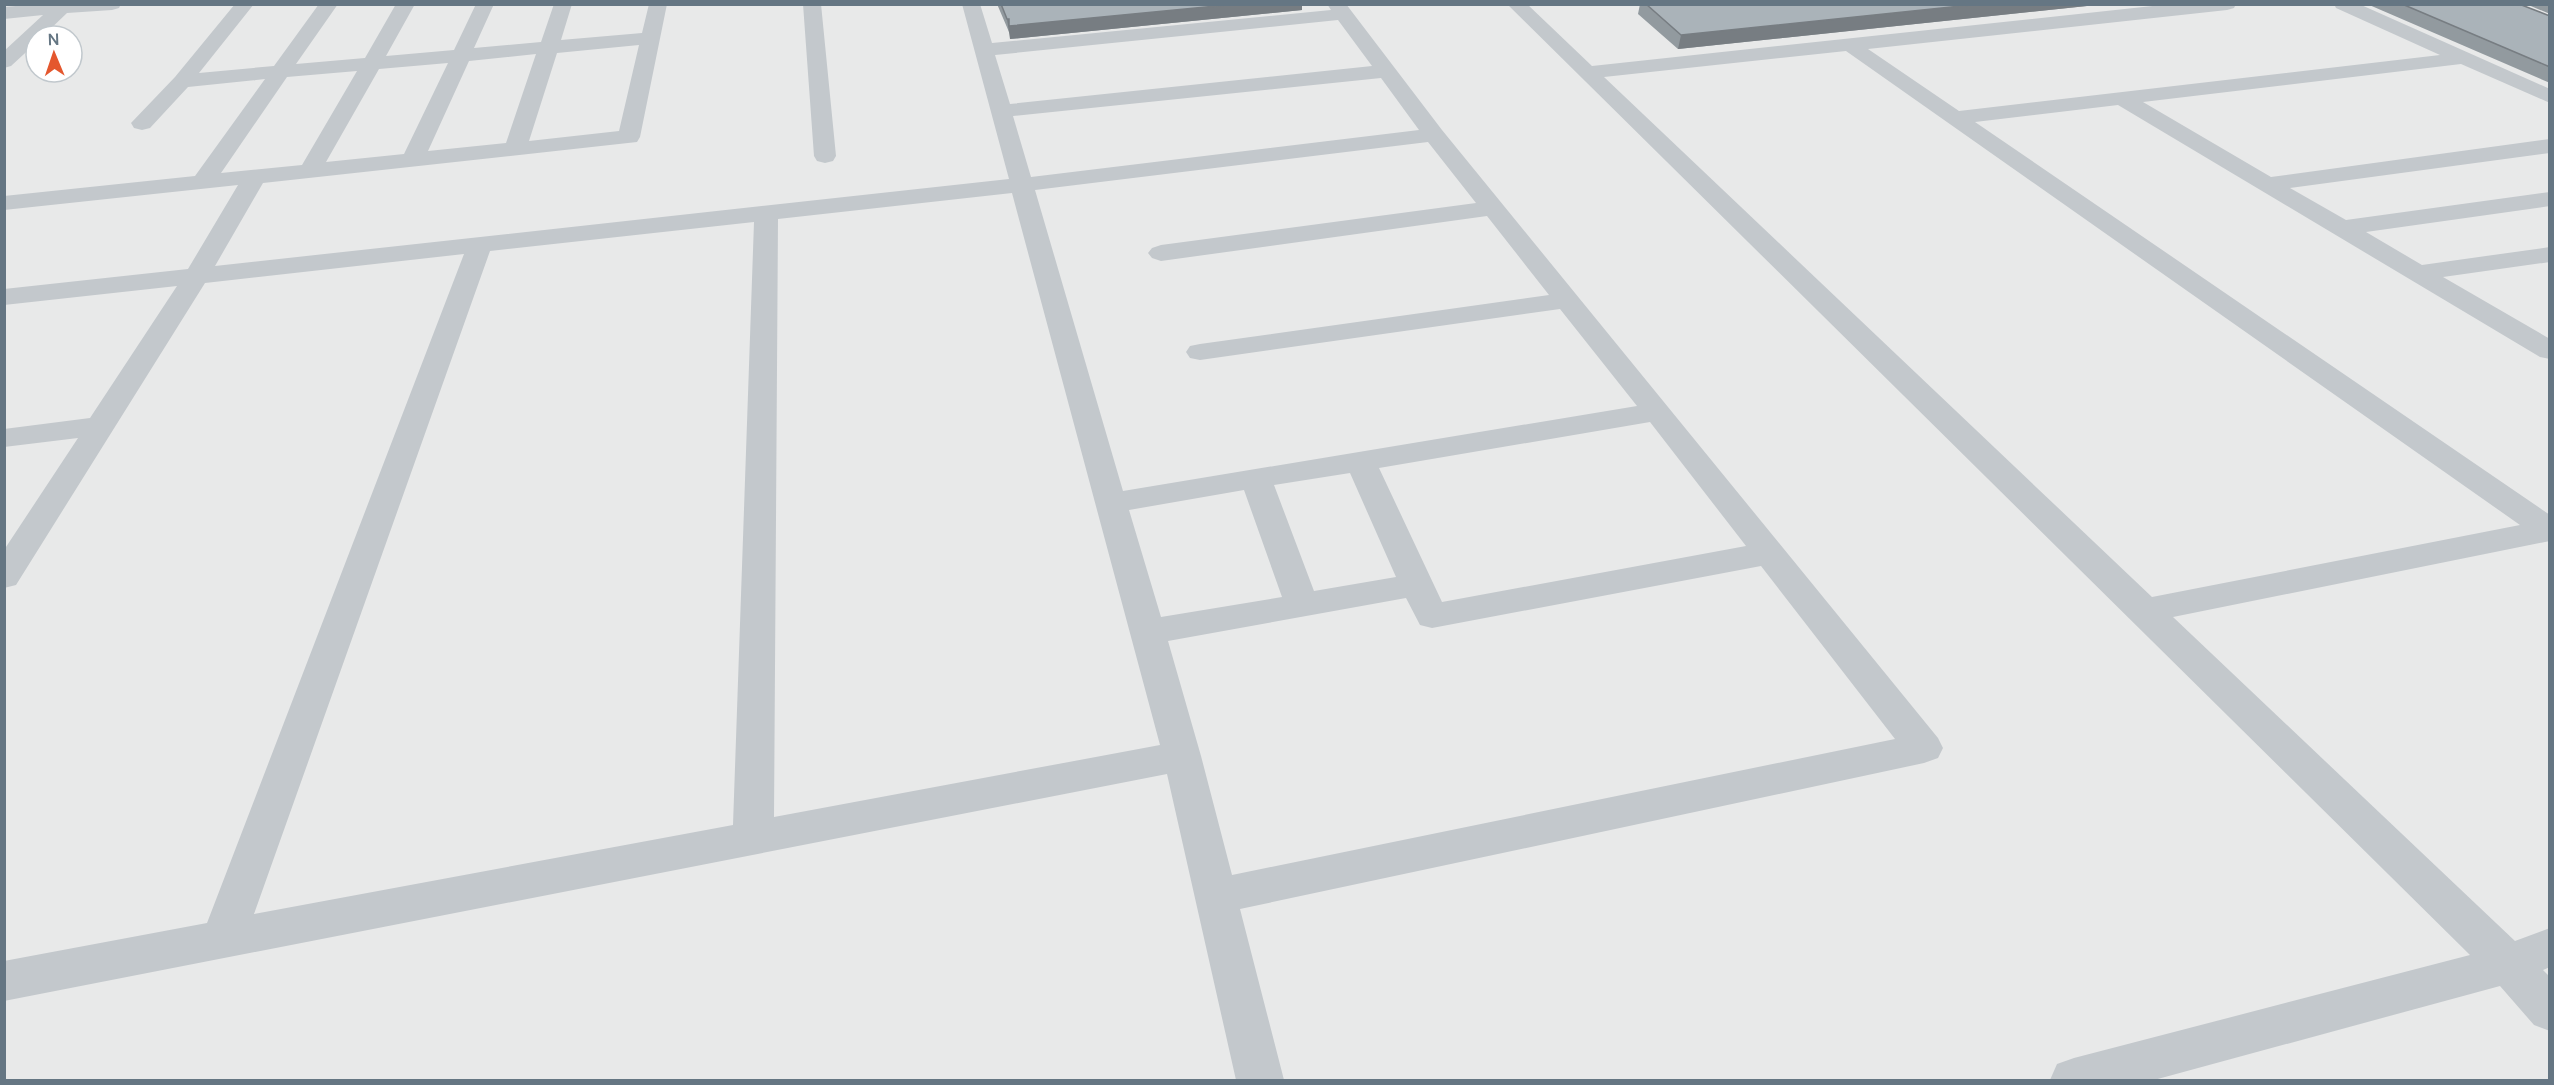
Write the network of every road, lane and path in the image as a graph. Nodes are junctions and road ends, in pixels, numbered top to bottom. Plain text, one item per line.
1 (112, 4) edge
2 (245, 4) edge
3 (329, 4) edge
4 (406, 4) edge
5 (485, 4) edge
6 (563, 4) edge
7 (658, 4) edge
8 (812, 4) edge
9 (971, 4) edge
10 (1516, 4) edge
11 (2227, 4) edge
12 (2343, 4) edge
13 (61, 9) junction
14 (1339, 9) edge
15 (4, 13) edge
16 (651, 38) junction
17 (1850, 45) junction
18 (549, 47) junction
19 (984, 50) junction
20 (461, 55) junction
21 (2463, 58) junction
22 (4, 62) edge
23 (372, 63) junction
24 (1385, 70) junction
25 (281, 72) junction
26 (1587, 73) junction
27 (182, 81) junction
28 (2550, 84) edge
29 (2528, 87) junction
30 (2550, 97) edge
31 (2121, 98) junction
32 (1000, 111) junction
33 (1955, 118) junction
34 (142, 123) dead end
35 (1434, 135) junction
36 (2550, 146) edge
37 (515, 149) junction
38 (825, 156) dead end
39 (412, 161) junction
40 (309, 172) junction
41 (254, 178) junction
42 (202, 183) junction
43 (2267, 184) junction
44 (1021, 185) junction
45 (2550, 199) edge
46 (4, 203) edge
47 (1492, 208) junction
48 (766, 213) junction
49 (2342, 228) junction
50 (480, 244) junction
51 (1161, 253) dead end
52 (2550, 254) edge
53 (2418, 273) junction
54 (197, 275) junction
55 (4, 297) edge
56 (1566, 300) junction
57 (2550, 321) edge
58 (2510, 328) junction
59 (2550, 351) edge
60 (1200, 352) dead end
61 (1657, 412) junction
62 (100, 426) junction
63 (4, 438) edge
64 (1360, 461) junction
65 (1256, 478) junction
66 (1110, 503) junction
67 (2549, 530) edge
68 (1769, 553) junction
69 (4, 577) edge
70 (1417, 585) junction
71 (1302, 605) junction
72 (2144, 611) junction
73 (1147, 632) junction
74 (1182, 756) junction
75 (753, 838) junction
76 (1216, 896) junction
77 (223, 939) junction
78 (2550, 947) edge
79 (2509, 964) junction
80 (4, 981) edge
81 (2550, 1010) edge
82 (1260, 1080) edge
83 (2074, 1080) edge

1 - 13 street
2 - 27 street
3 - 25 street
4 - 23 street
5 - 20 street
6 - 18 street
7 - 16 street
8 - 38 street
9 - 19 street
10 - 26 street
11 - 17 street
12 - 21 street
13 - 15 street
13 - 22 street
14 - 19 street
14 - 24 street
16 - 18 street
16 - 37 street
17 - 26 street
17 - 33 street
18 - 20 street
18 - 37 street
19 - 32 street
20 - 23 street
20 - 39 street
21 - 29 street
21 - 31 street
23 - 25 street
23 - 40 street
24 - 32 street
24 - 35 street
25 - 27 street
25 - 42 street
26 - 72 street
27 - 34 street
28 - 29 street
29 - 30 street
31 - 33 street
31 - 43 street
32 - 44 street
33 - 67 street
35 - 44 street
35 - 47 street
36 - 43 street
37 - 39 street
39 - 40 street
40 - 41 street
41 - 42 street
41 - 54 street
42 - 46 street
43 - 49 street
44 - 48 street
44 - 66 street
45 - 49 street
47 - 51 street
47 - 56 street
48 - 50 street
48 - 75 street
49 - 53 street
50 - 54 street
50 - 77 street
52 - 53 street
53 - 58 street
54 - 55 street
54 - 62 street
56 - 60 street
56 - 61 street
57 - 58 street
58 - 59 street
61 - 64 street
61 - 68 street
62 - 63 street
62 - 69 street
64 - 65 street
64 - 70 street
65 - 66 street
65 - 71 street
66 - 73 street
67 - 72 street
68 - 70 street
68 - 76 street
70 - 71 street
71 - 73 street
72 - 79 street
73 - 74 street
74 - 75 street
74 - 76 street
75 - 77 street
76 - 82 street
77 - 80 street
78 - 79 street
79 - 81 street
79 - 83 street

